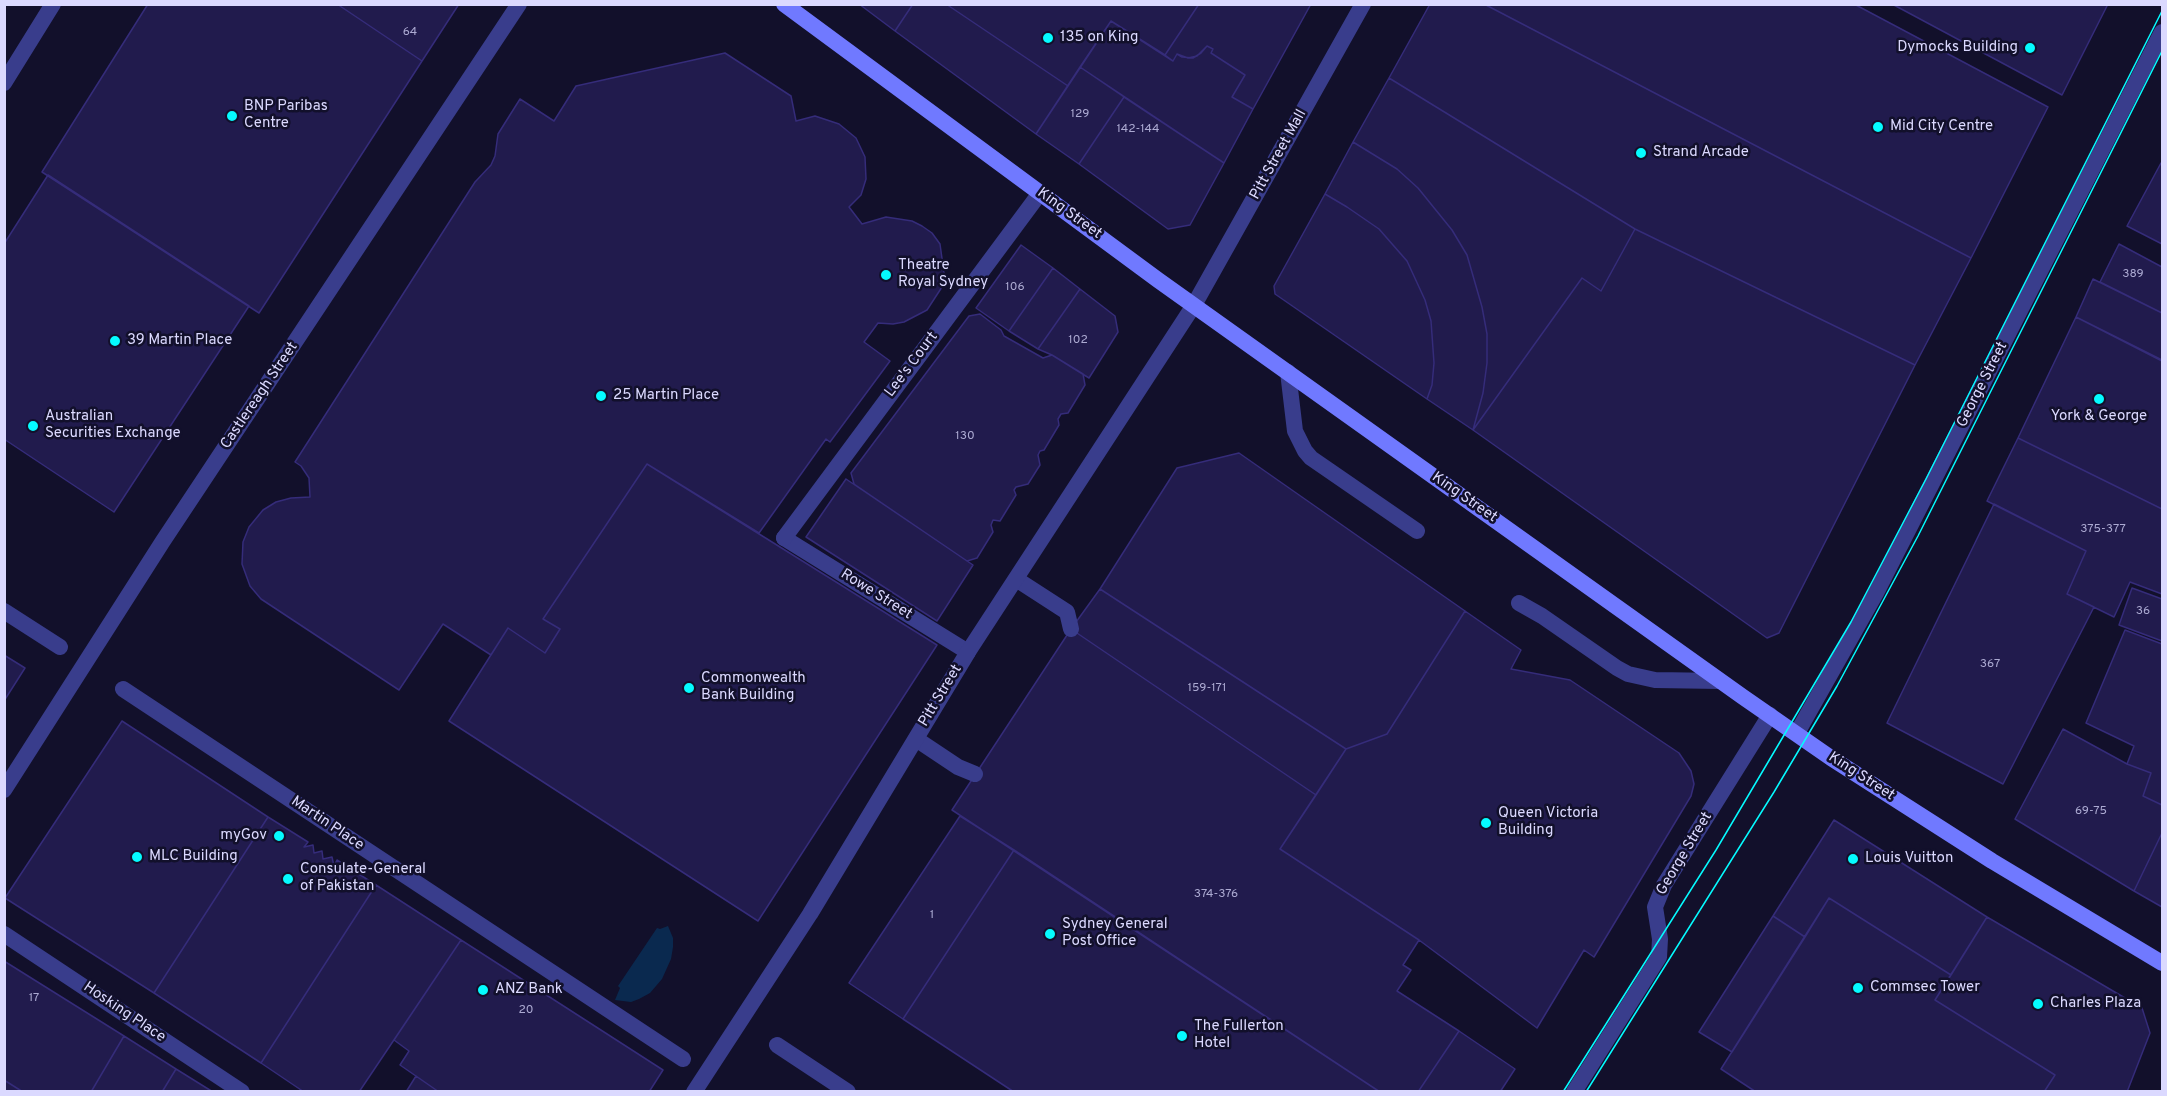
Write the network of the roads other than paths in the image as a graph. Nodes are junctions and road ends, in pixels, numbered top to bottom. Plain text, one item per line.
1 (53, 4) edge
2 (519, 4) edge
3 (784, 4) edge
4 (1363, 4) edge
5 (2163, 32) edge
6 (4, 83) edge
7 (1040, 193) junction
8 (1194, 305) junction
9 (1288, 372) junction
10 (1418, 531) dead end
11 (784, 538) joint
12 (1016, 579) junction
13 (1519, 603) dead end
14 (4, 611) edge
15 (1071, 629) dead end
16 (60, 647) dead end
17 (968, 652) junction
18 (1720, 681) junction
19 (123, 689) dead end
20 (1770, 715) junction
21 (1797, 733) junction
22 (916, 739) junction
23 (975, 774) dead end
24 (4, 790) edge
25 (4, 934) edge
26 (2163, 963) edge
27 (777, 1045) dead end
28 (683, 1059) dead end
29 (242, 1092) edge
30 (694, 1092) edge
31 (848, 1092) edge
32 (1574, 1092) edge

1 - 6 street
2 - 24 street, Castlereagh Street
3 - 7 main road, King Street
4 - 8 street, Pitt Street Mall
5 - 21 street, George Street
7 - 8 main road, King Street
7 - 11 street, Lee's Court
8 - 9 main road, King Street
8 - 12 street, Pitt Street
9 - 10 street
9 - 18 main road, King Street
11 - 17 street, Rowe Street
12 - 15 street
12 - 17 street, Pitt Street
13 - 18 street
14 - 16 street
17 - 22 street, Pitt Street
18 - 20 main road, King Street
19 - 28 street, Martin Place
20 - 21 main road, King Street
20 - 32 street, George Street
21 - 26 main road, King Street
22 - 23 street
22 - 30 street, Pitt Street
25 - 29 street, Hosking Place
27 - 31 street

